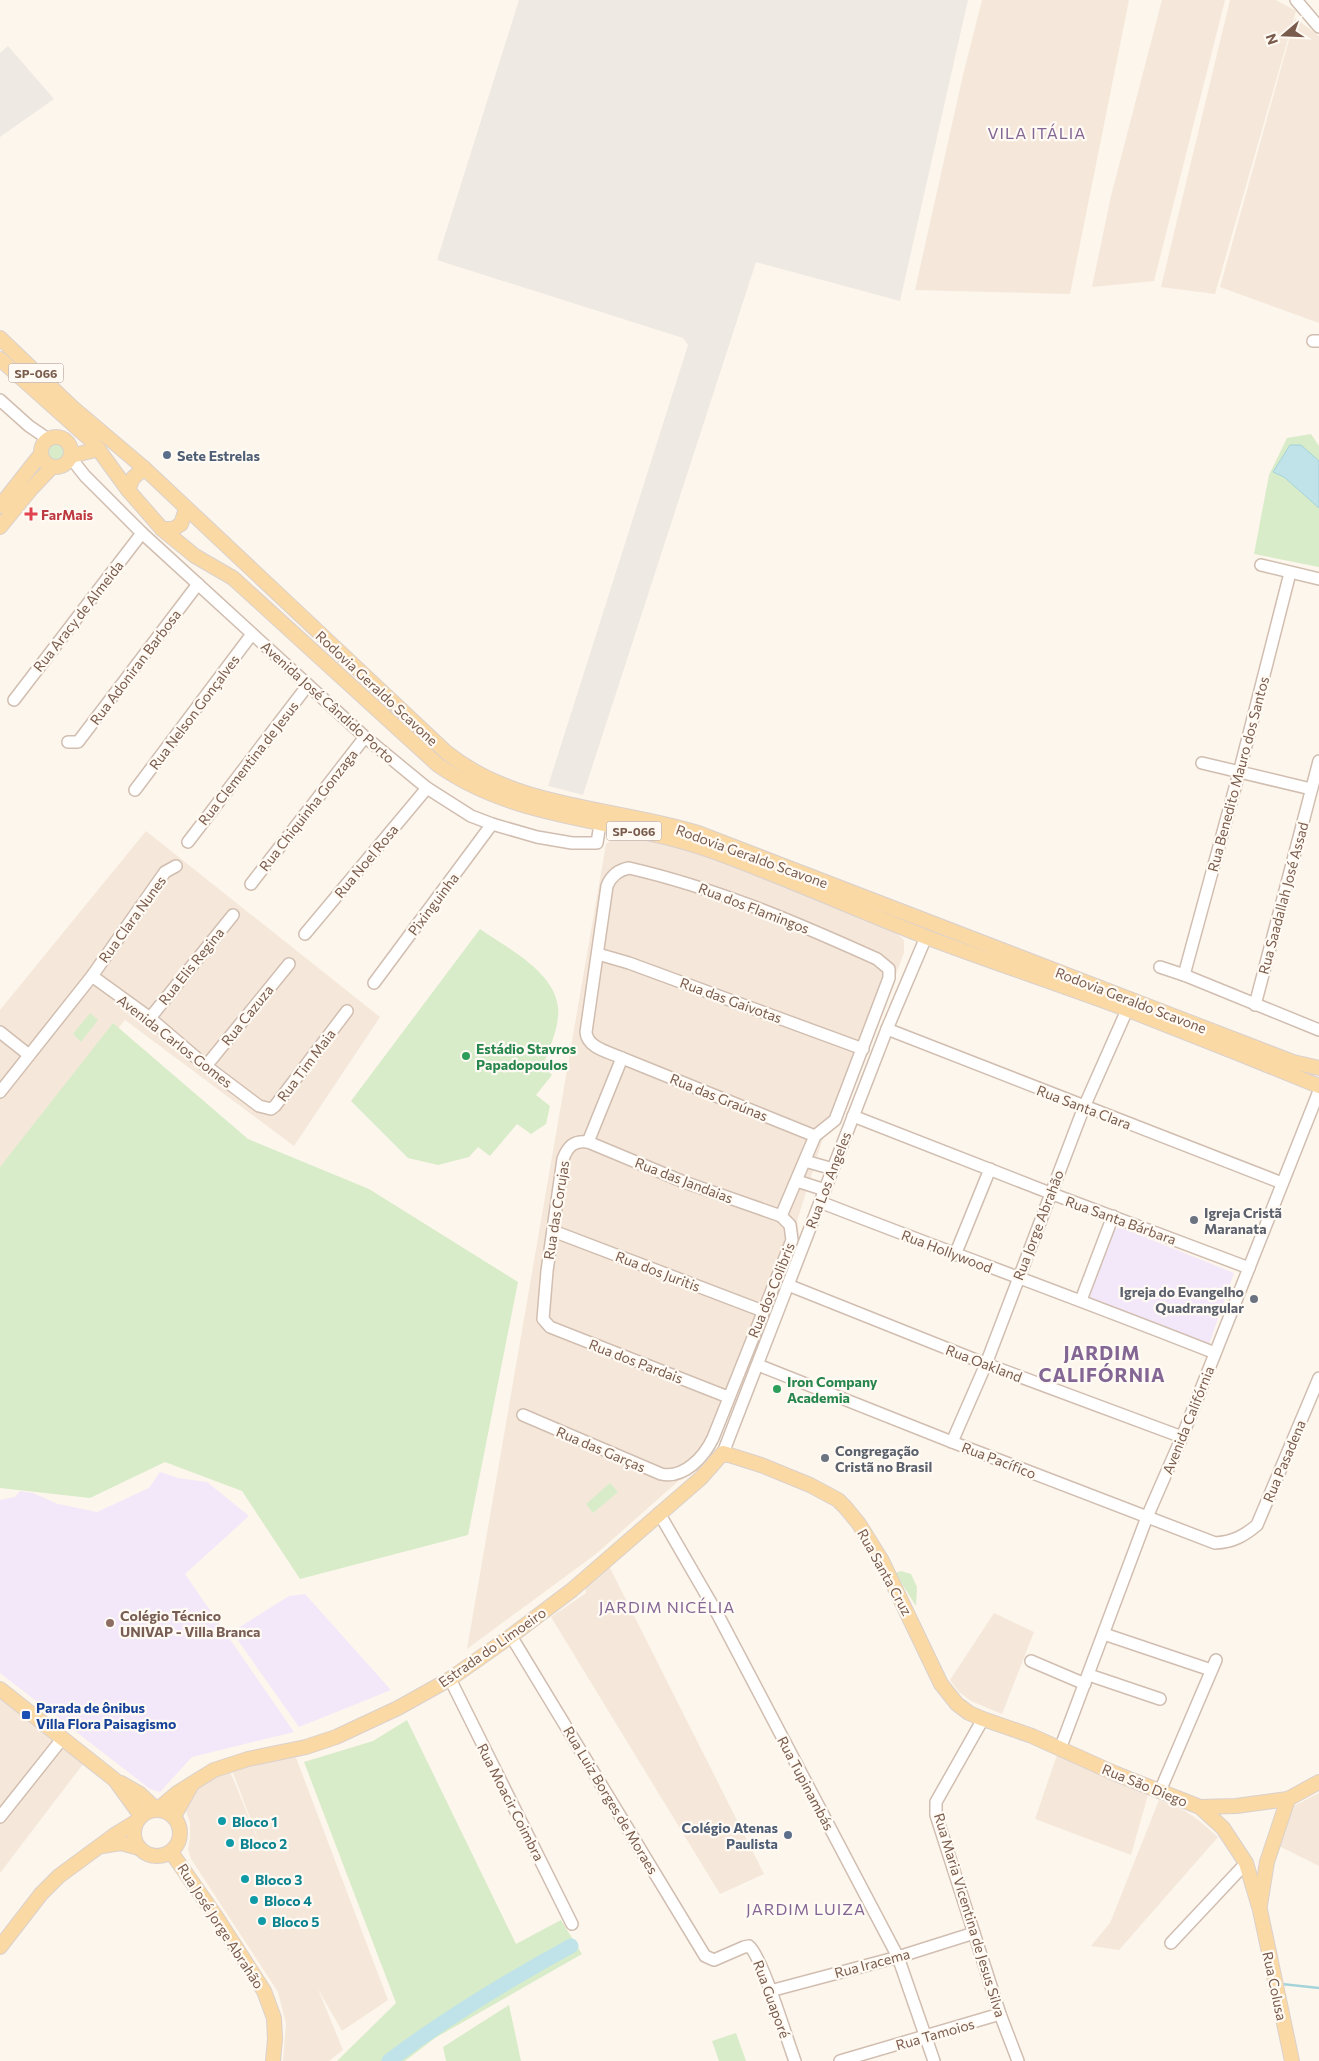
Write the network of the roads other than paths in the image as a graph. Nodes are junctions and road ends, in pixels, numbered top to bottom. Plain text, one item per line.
1 (1287, 0) edge
2 (1296, 0) edge
3 (1316, 24) edge
4 (0, 338) edge
5 (0, 359) edge
6 (0, 400) edge
7 (72, 407) junction
8 (57, 411) junction
9 (45, 444) junction
10 (99, 449) junction
11 (65, 461) junction
12 (144, 468) junction
13 (128, 490) junction
14 (0, 506) edge
15 (186, 509) junction
16 (0, 527) edge
17 (162, 529) junction
18 (142, 533) junction
19 (1261, 565) dead end
20 (1290, 573) junction
21 (1319, 579) edge
22 (198, 584) junction
23 (252, 634) junction
24 (308, 685) junction
25 (14, 700) dead end
26 (365, 737) junction
27 (68, 742) dead end
28 (1319, 761) edge
29 (1202, 763) dead end
30 (1239, 773) junction
31 (427, 788) junction
32 (1311, 789) junction
33 (136, 790) dead end
34 (492, 824) junction
35 (600, 824) junction
36 (188, 842) dead end
37 (176, 866) dead end
38 (251, 884) dead end
39 (233, 915) dead end
40 (305, 934) dead end
41 (926, 937) junction
42 (598, 954) junction
43 (289, 964) dead end
44 (1160, 967) dead end
45 (1184, 975) junction
46 (92, 976) junction
47 (374, 983) dead end
48 (1255, 1005) junction
49 (1127, 1010) junction
50 (348, 1011) dead end
51 (150, 1018) junction
52 (887, 1029) junction
53 (1319, 1030) edge
54 (0, 1032) edge
55 (863, 1049) junction
56 (29, 1055) junction
57 (622, 1058) junction
58 (206, 1066) junction
59 (1319, 1068) edge
60 (1319, 1086) edge
61 (1319, 1091) edge
62 (0, 1092) edge
63 (259, 1106) joint
64 (1084, 1107) junction
65 (853, 1116) junction
66 (815, 1136) junction
67 (588, 1142) junction
68 (805, 1161) junction
69 (833, 1169) junction
70 (990, 1170) junction
71 (797, 1181) junction
72 (1282, 1182) junction
73 (825, 1190) junction
74 (1050, 1194) junction
75 (820, 1202) junction
76 (781, 1216) junction
77 (1113, 1216) junction
78 (553, 1231) junction
79 (955, 1255) junction
80 (1249, 1268) junction
81 (1017, 1279) junction
82 (788, 1285) junction
83 (1080, 1300) junction
84 (763, 1311) junction
85 (545, 1323) joint
86 (1215, 1354) junction
87 (986, 1364) junction
88 (758, 1365) junction
89 (1319, 1378) edge
90 (728, 1397) junction
91 (523, 1415) dead end
92 (1182, 1437) junction
93 (952, 1442) junction
94 (723, 1453) junction
95 (680, 1473) joint
96 (660, 1513) junction
97 (1147, 1517) junction
98 (1241, 1538) joint
99 (1104, 1634) junction
100 (511, 1636) junction
101 (1030, 1661) dead end
102 (450, 1679) junction
103 (1087, 1679) junction
104 (0, 1689) edge
105 (1160, 1699) dead end
106 (983, 1720) junction
107 (62, 1740) junction
108 (1060, 1749) junction
109 (116, 1780) junction
110 (1319, 1782) edge
111 (193, 1783) junction
112 (1160, 1791) junction
113 (1288, 1800) junction
114 (1236, 1806) junction
115 (1200, 1807) junction
116 (157, 1809) junction
117 (0, 1816) edge
118 (174, 1816) junction
119 (139, 1819) junction
120 (1223, 1828) junction
121 (99, 1847) junction
122 (140, 1848) junction
123 (171, 1852) junction
124 (1266, 1862) junction
125 (1246, 1864) junction
126 (1260, 1910) junction
127 (572, 1924) dead end
128 (974, 1933) junction
129 (1171, 1943) dead end
130 (0, 1947) edge
131 (898, 1957) junction
132 (714, 1960) joint
133 (770, 1991) junction
134 (1000, 2014) junction
135 (927, 2037) junction
136 (273, 2061) edge
137 (794, 2061) edge
138 (840, 2061) edge
139 (934, 2061) edge
140 (1018, 2061) edge
141 (1292, 2061) edge

1 - 3 street
2 - 3 street
4 - 7 main road, Rodovia Geraldo Scavone / SP-066
5 - 8 main road, Rodovia Geraldo Scavone / SP-066
6 - 9 street
7 - 8 main road
7 - 12 main road, Rodovia Geraldo Scavone / SP-066
8 - 9 main road
8 - 10 main road, Rodovia Geraldo Scavone / SP-066
9 - 11 main road
9 - 11 main road
9 - 14 main road
10 - 11 main road
10 - 13 main road, Rodovia Geraldo Scavone / SP-066
11 - 16 main road
11 - 18 street, Avenida José Cândido Porto
12 - 13 main road
12 - 15 main road, Rodovia Geraldo Scavone / SP-066
13 - 17 main road, Rodovia Geraldo Scavone / SP-066
15 - 17 main road
15 - 59 main road, Rodovia Geraldo Scavone / SP-066
17 - 35 main road, Rodovia Geraldo Scavone / SP-066
18 - 22 street, Avenida José Cândido Porto
18 - 25 street, Rua Aracy de Almeida
19 - 20 street
20 - 21 street
20 - 30 street, Rua Benedito Mauro dos Santos
22 - 23 street, Avenida José Cândido Porto
22 - 27 street, Rua Adoniran Barbosa
23 - 24 street, Avenida José Cândido Porto
23 - 33 street, Rua Nelson Gonçalves
24 - 26 street, Avenida José Cândido Porto
24 - 36 street, Rua Clementina de Jesus
26 - 31 street, Avenida José Cândido Porto
26 - 38 street, Rua Chiquinha Gonzaga
28 - 32 street, Rua Saadallah José Assad
29 - 30 street
30 - 32 street
30 - 45 street, Rua Benedito Mauro dos Santos
31 - 34 street, Avenida José Cândido Porto
31 - 40 street, Rua Noel Rosa
32 - 48 street, Rua Saadallah José Assad
34 - 35 street, Avenida José Cândido Porto
34 - 47 street, Pixinguinha
35 - 41 main road, Rodovia Geraldo Scavone / SP-066
37 - 46 street, Rua Clara Nunes
39 - 51 street, Rua Elis Regina
41 - 49 main road, Rodovia Geraldo Scavone / SP-066
41 - 52 street, Rua Los Angeles
42 - 55 street, Rua das Gaivotas
42 - 55 street, Rua dos Flamingos
42 - 57 street
43 - 58 street, Rua Cazuza
44 - 45 street
45 - 48 street
46 - 51 street, Avenida Carlos Gomes
46 - 56 street, Rua Clara Nunes
48 - 53 street
49 - 60 main road, Rodovia Geraldo Scavone / SP-066
49 - 64 street, Rua Jorge Abrahão
50 - 63 street, Rua Tim Maia
51 - 58 street, Avenida Carlos Gomes
52 - 64 street, Rua Santa Clara
52 - 65 street, Rua Los Angeles
54 - 56 street
55 - 66 street
56 - 62 street, Rua Clara Nunes
57 - 66 street, Rua das Graúnas
57 - 67 street
58 - 63 street, Avenida Carlos Gomes
61 - 72 street, Avenida Califórnia
64 - 72 street, Rua Santa Clara
64 - 74 street, Rua Jorge Abrahão
65 - 69 street, Rua Los Angeles
65 - 70 street, Rua Santa Bárbara
66 - 68 street
67 - 76 street, Rua das Jandaias
67 - 78 street, Rua das Corujas
68 - 69 street
68 - 71 street
69 - 73 street, Rua Los Angeles
70 - 74 street, Rua Santa Bárbara
70 - 79 street
71 - 73 street
71 - 76 street
72 - 80 street, Avenida Califórnia
73 - 75 street, Rua Los Angeles
74 - 77 street, Rua Santa Bárbara
74 - 81 street, Rua Jorge Abrahão
75 - 79 street, Rua Hollywood
75 - 82 street, Rua Los Angeles
76 - 84 street, Rua dos Colibris
77 - 80 street, Rua Santa Bárbara
77 - 83 street
78 - 84 street, Rua dos Juritis
78 - 85 street, Rua das Corujas
79 - 81 street, Rua Hollywood
80 - 86 street, Avenida Califórnia
81 - 83 street, Rua Hollywood
81 - 87 street, Rua Jorge Abrahão
82 - 87 street, Rua Oakland
82 - 88 street, Rua Los Angeles
83 - 86 street, Rua Hollywood
84 - 90 street, Rua dos Colibris
85 - 90 street, Rua dos Pardais
86 - 92 street, Avenida Califórnia
87 - 92 street, Rua Oakland
87 - 93 street, Rua Jorge Abrahão
88 - 93 street, Rua Pacífico
88 - 94 street, Rua Los Angeles
89 - 98 street, Rua Pasadena
90 - 95 street, Rua dos Colibris
91 - 95 street, Rua das Garças
92 - 97 street, Avenida Califórnia
93 - 97 street, Rua Pacífico
94 - 96 main road, Estrada do Limoeiro
94 - 106 main road, Rua Santa Cruz
96 - 100 main road, Estrada do Limoeiro
96 - 131 street, Rua Tupinambás
97 - 98 street, Rua Pacífico
97 - 99 street, Avenida Califórnia
99 - 103 street, Avenida Califórnia
99 - 112 street
100 - 102 main road, Estrada do Limoeiro
100 - 132 street, Rua Luiz Borges de Moraes
101 - 103 street
102 - 111 main road, Estrada do Limoeiro
102 - 127 street, Rua Moacir Coimbra
103 - 105 street
103 - 108 street, Avenida Califórnia
104 - 107 main road
106 - 108 main road
106 - 128 street, Rua Maria Vicentina de Jesus Silva
107 - 109 main road
107 - 117 street
108 - 112 main road, Rua São Diego
109 - 116 main road
109 - 119 main road
110 - 113 main road, Rua São Diego
111 - 116 main road, Estrada do Limoeiro
111 - 118 main road, Estrada do Limoeiro
112 - 115 main road, Rua São Diego
113 - 114 main road, Rua São Diego
113 - 124 main road, Rua Colusa
114 - 115 main road, Rua São Diego
114 - 120 main road
115 - 120 main road, Rua Colusa
116 - 118 main road
116 - 119 main road
118 - 123 main road
119 - 121 main road
119 - 122 main road
120 - 125 main road, Rua Colusa
121 - 122 main road
121 - 130 main road
122 - 123 main road
123 - 136 main road, Rua José Jorge Abrahão
124 - 125 main road
124 - 126 main road, Rua Colusa
125 - 126 main road, Rua Colusa
125 - 129 street
126 - 141 main road, Rua Colusa
128 - 131 street, Rua Iracema
128 - 134 street, Rua Maria Vicentina de Jesus Silva
131 - 133 street, Rua Iracema
131 - 135 street, Rua Tupinambás
132 - 133 street, Rua Guaporé
133 - 137 street, Rua Guaporé
134 - 135 street, Rua Tamoios
134 - 140 street, Rua Maria Vicentina de Jesus Silva
135 - 138 street, Rua Tamoios
135 - 139 street, Rua Tupinambás

